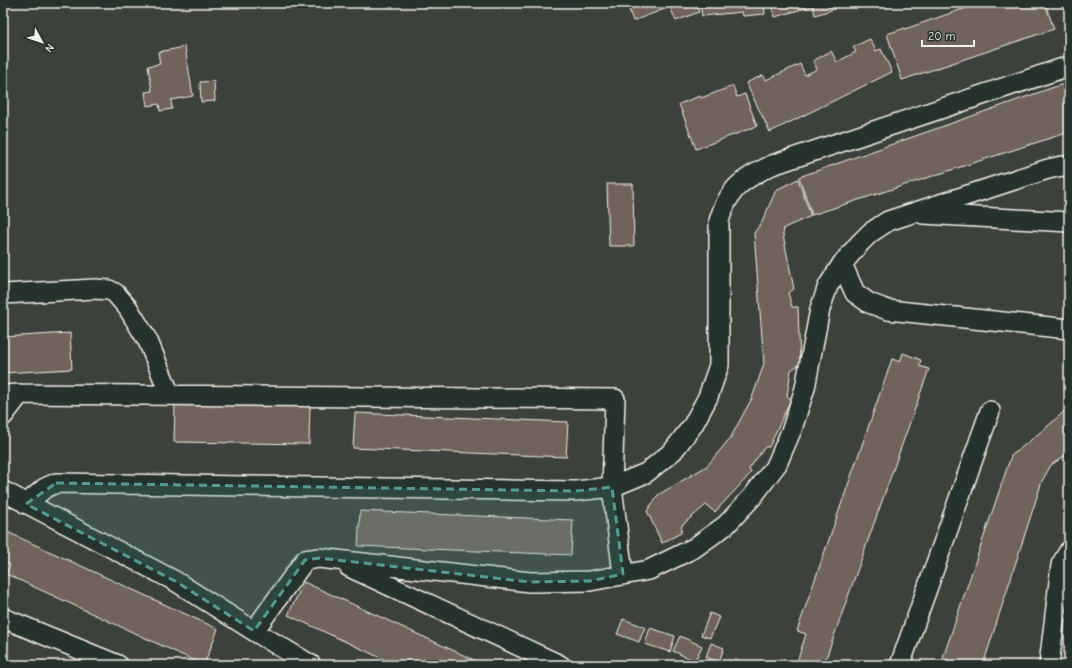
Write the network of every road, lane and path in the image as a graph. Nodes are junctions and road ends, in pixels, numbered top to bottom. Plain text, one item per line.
1 (1069, 66) edge
2 (1069, 167) edge
3 (911, 213) junction
4 (1069, 222) edge
5 (842, 264) junction
6 (3, 294) edge
7 (1069, 329) edge
8 (11, 395) edge
9 (170, 395) junction
10 (990, 411) dead end
11 (3, 416) edge
12 (612, 487) junction
13 (3, 491) edge
14 (26, 504) junction
15 (1069, 551) edge
16 (334, 560) junction
17 (623, 574) junction
18 (3, 618) edge
19 (254, 632) junction
20 (118, 665) edge
21 (311, 665) edge
22 (560, 665) edge
23 (900, 665) edge
24 (1049, 665) edge

1 - 12 street
2 - 3 street
3 - 4 street
3 - 5 street
5 - 7 street
5 - 17 street
6 - 9 street
8 - 9 street
8 - 11 street
9 - 12 street
10 - 23 street
12 - 14 street
12 - 17 street
13 - 14 street
14 - 19 street
15 - 24 street
16 - 17 street
16 - 19 street
16 - 22 street
18 - 20 street
19 - 21 street

